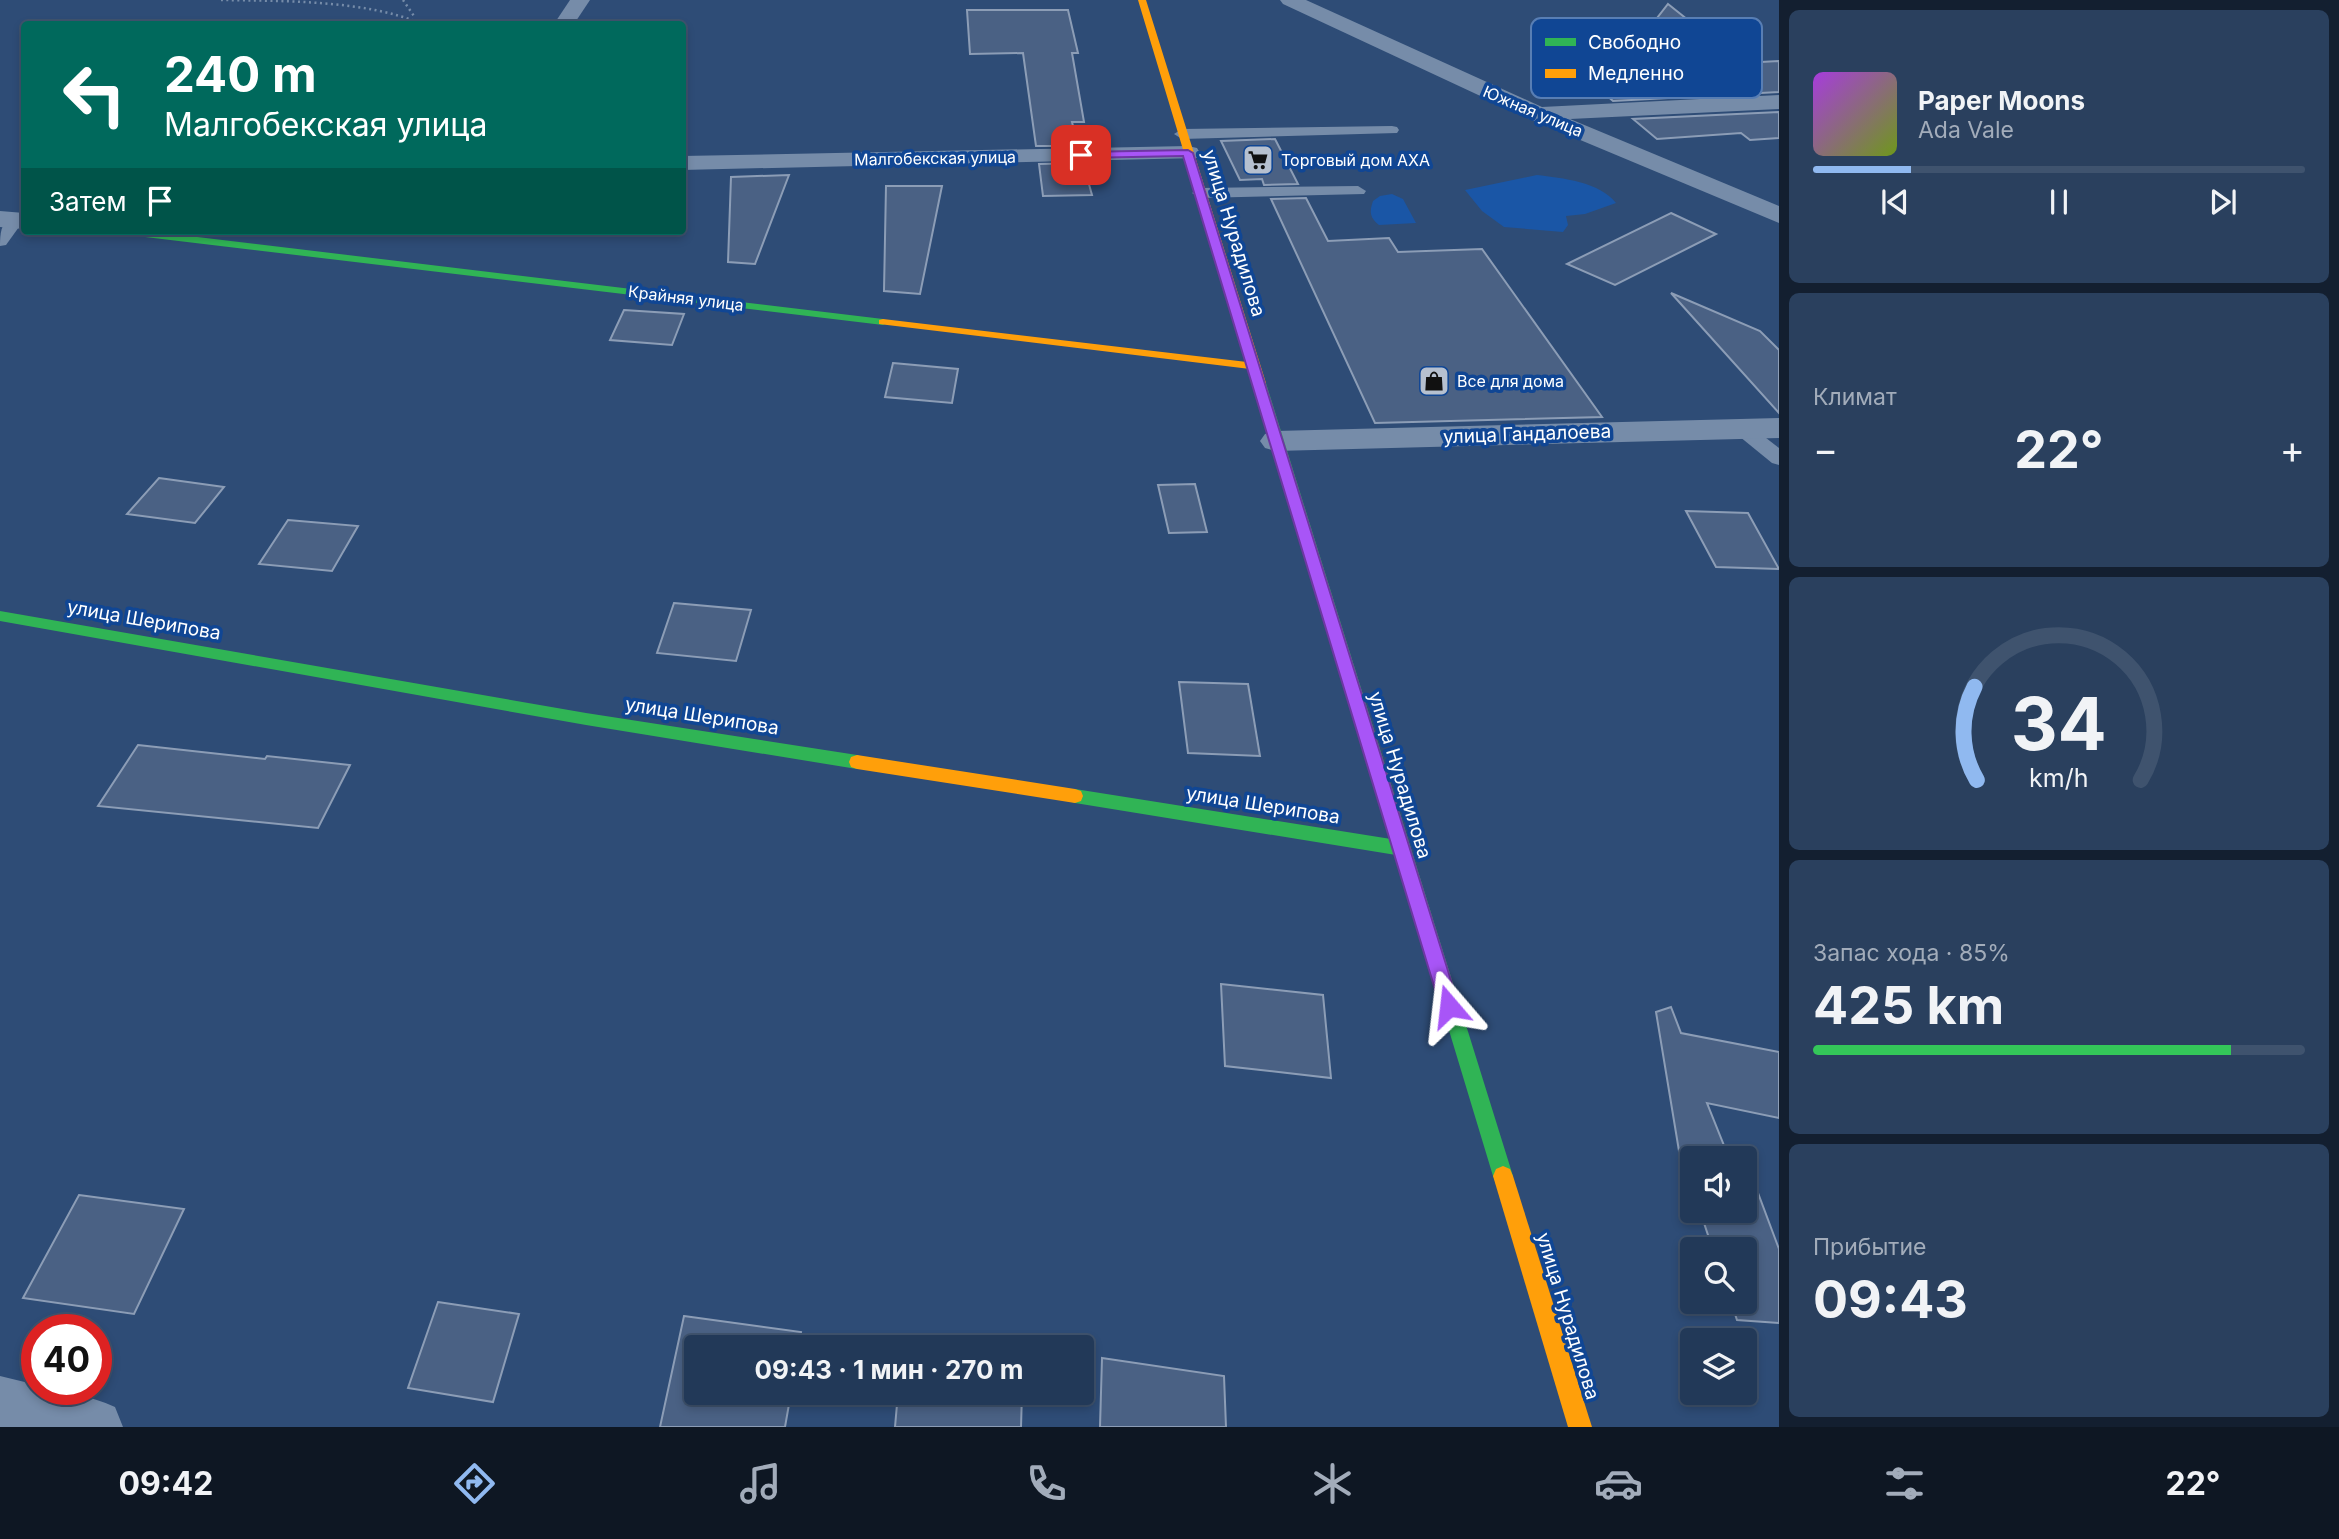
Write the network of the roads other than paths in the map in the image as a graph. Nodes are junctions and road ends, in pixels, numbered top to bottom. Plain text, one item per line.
1 (580, 0) edge
2 (1141, 0) edge
3 (1290, 0) edge
4 (566, 21) edge
5 (1779, 102) edge
6 (1538, 114) junction
7 (1392, 130) dead end
8 (1183, 136) junction
9 (686, 163) edge
10 (1358, 191) dead end
11 (1200, 193) junction
12 (1779, 215) edge
13 (154, 235) edge
14 (1252, 366) junction
15 (1741, 428) junction
16 (1779, 428) edge
17 (1276, 441) junction
18 (1779, 458) edge
19 (0, 616) edge
20 (1400, 848) junction
21 (0, 1404) edge
22 (95, 1427) edge
23 (1580, 1427) edge

1 - 4 street
2 - 8 street, улица Нурадилова
3 - 6 street, Южная улица
5 - 6 street
6 - 12 street, Южная улица
7 - 8 lane
8 - 9 street, Малгобекская улица
8 - 11 street, улица Нурадилова
10 - 11 lane
11 - 14 street, улица Нурадилова
13 - 14 street, Крайняя улица
14 - 17 street, улица Нурадилова
15 - 16 street, улица Гандалоева
15 - 17 street, улица Гандалоева
15 - 18 lane
17 - 20 street, улица Нурадилова
19 - 20 street, улица Шерипова
20 - 23 street, улица Нурадилова
21 - 22 street

